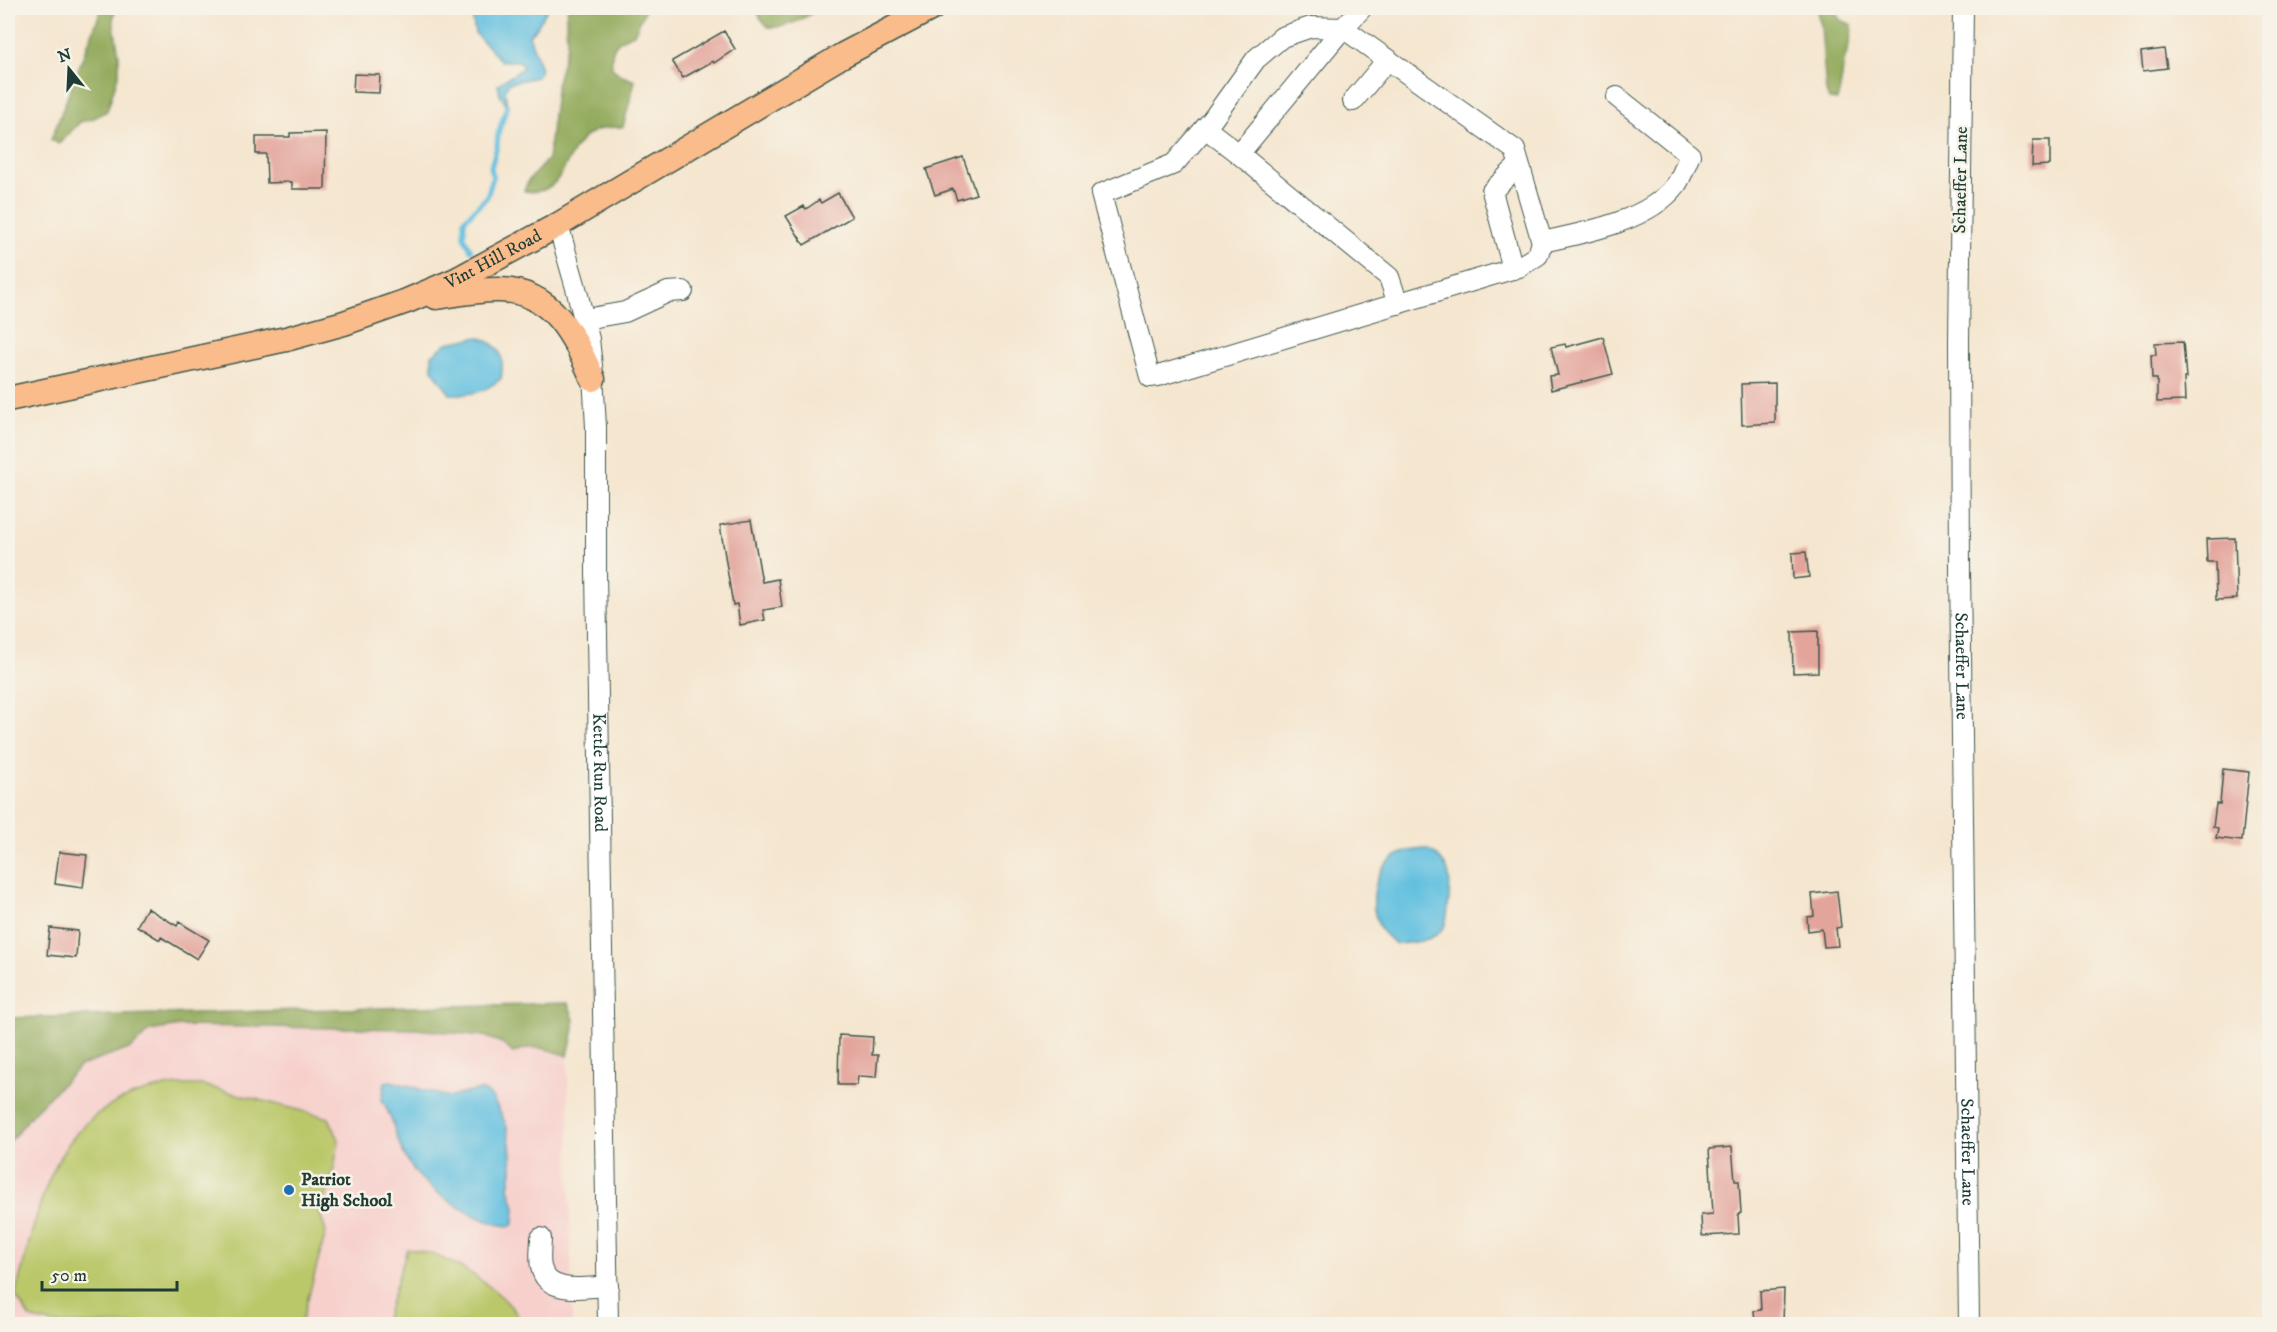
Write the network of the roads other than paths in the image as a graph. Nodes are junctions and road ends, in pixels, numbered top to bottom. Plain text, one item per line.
1 (932, 8) edge
2 (1362, 8) edge
3 (1963, 8) edge
4 (1343, 28) junction
5 (1388, 60) junction
6 (1617, 97) dead end
7 (1353, 101) dead end
8 (1205, 128) junction
9 (1239, 154) junction
10 (1519, 165) junction
11 (558, 225) junction
12 (1542, 242) junction
13 (1513, 269) junction
14 (683, 291) dead end
15 (407, 301) junction
16 (1398, 304) junction
17 (585, 319) junction
18 (593, 379) junction
19 (8, 399) edge
20 (541, 1238) dead end
21 (608, 1286) junction
22 (609, 1324) edge
23 (1969, 1324) edge

1 - 11 main road, Vint Hill Road
2 - 4 street
3 - 23 street, Schaeffer Lane
4 - 5 street
4 - 8 street
4 - 9 street
5 - 7 street
5 - 10 street
6 - 12 street
8 - 9 street
8 - 16 street
9 - 16 street
10 - 12 street
10 - 13 street
11 - 15 main road, Vint Hill Road
11 - 17 street, Kettle Run Road
12 - 13 street
13 - 16 street
14 - 17 street
15 - 18 main road
15 - 19 main road, Vint Hill Road
17 - 18 street, Kettle Run Road
18 - 21 street, Kettle Run Road
20 - 21 street
21 - 22 street, Kettle Run Road

